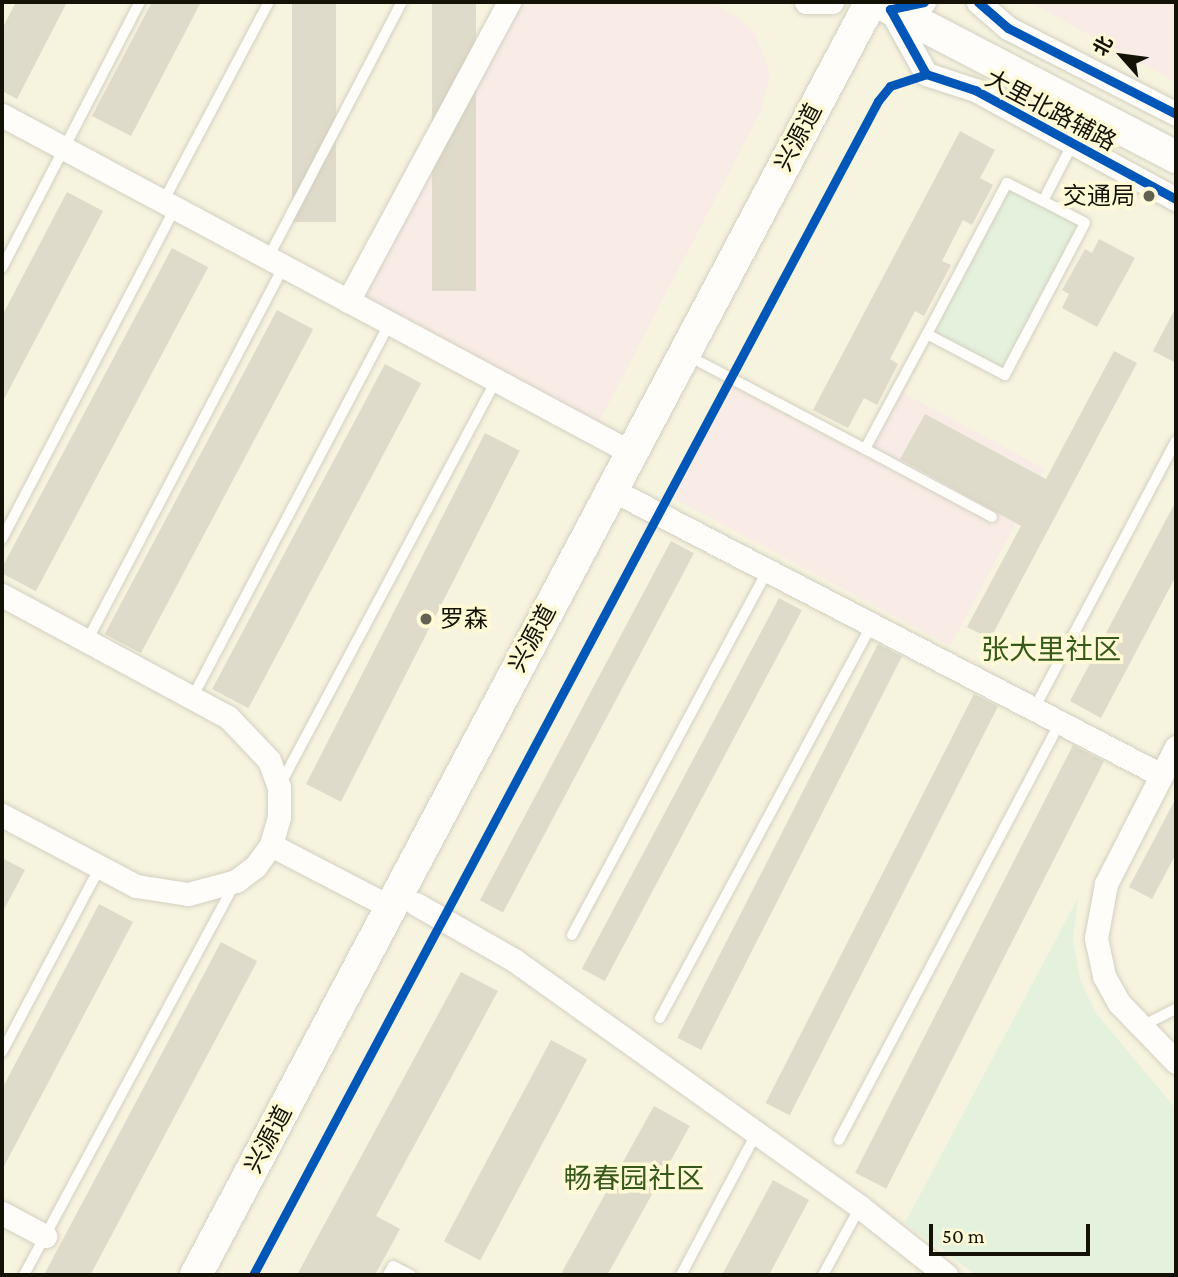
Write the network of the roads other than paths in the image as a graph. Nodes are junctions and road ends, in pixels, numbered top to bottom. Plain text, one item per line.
1 (140, 2) edge
2 (269, 2) edge
3 (402, 2) edge
4 (509, 2) edge
5 (806, 2) edge
6 (832, 2) edge
7 (924, 2) edge
8 (978, 2) edge
9 (883, 4) edge
10 (1176, 114) edge
11 (2, 115) edge
12 (1073, 143) junction
13 (64, 148) junction
14 (1176, 157) edge
15 (1176, 199) edge
16 (1043, 201) junction
17 (169, 205) junction
18 (276, 262) junction
19 (2, 268) edge
20 (348, 301) junction
21 (390, 323) junction
22 (928, 334) junction
23 (700, 362) junction
24 (496, 380) junction
25 (1176, 441) edge
26 (865, 449) junction
27 (630, 452) junction
28 (628, 498) junction
29 (992, 517) dead end
30 (2, 539) edge
31 (767, 570) junction
32 (2, 595) edge
33 (872, 625) junction
34 (87, 641) junction
35 (192, 698) junction
36 (1034, 709) junction
37 (1060, 723) junction
38 (1176, 747) edge
39 (1161, 775) junction
40 (279, 787) junction
41 (3, 817) edge
42 (271, 845) junction
43 (100, 867) junction
44 (236, 881) junction
45 (403, 906) junction
46 (572, 935) dead end
47 (1176, 1009) edge
48 (660, 1018) dead end
49 (1142, 1026) junction
50 (2, 1052) edge
51 (1176, 1062) edge
52 (756, 1134) junction
53 (839, 1140) dead end
54 (860, 1207) junction
55 (2, 1213) edge
56 (45, 1236) junction
57 (24, 1275) edge
58 (196, 1275) edge
59 (220, 1275) edge
60 (388, 1275) edge
61 (411, 1275) edge
62 (681, 1275) edge
63 (823, 1275) edge
64 (946, 1275) edge

1 - 13 lane
2 - 17 lane
3 - 18 lane
4 - 20 street
5 - 6 street
7 - 9 street
8 - 10 street
9 - 12 street, 大里北路辅路
9 - 14 main road
9 - 23 main road, 兴源道
9 - 27 main road, 兴源道
11 - 13 street
12 - 15 street, 大里北路辅路
12 - 16 lane
13 - 17 street
13 - 19 lane
16 - 22 lane
16 - 22 lane
17 - 18 street
17 - 30 lane
18 - 20 street
18 - 34 lane
20 - 21 street
21 - 24 street
21 - 35 lane
22 - 26 lane
23 - 26 lane
23 - 28 main road, 兴源道
24 - 27 street
24 - 40 lane
25 - 36 lane
26 - 29 lane
27 - 45 main road, 兴源道
28 - 31 street
28 - 45 main road, 兴源道
31 - 33 street
31 - 46 lane
32 - 34 street
33 - 36 street
33 - 48 lane
34 - 35 street
35 - 40 street
36 - 37 street
37 - 39 street
37 - 53 lane
38 - 39 street
39 - 49 street
40 - 42 street
41 - 43 street
42 - 44 street
42 - 45 street
43 - 44 street
43 - 50 lane
44 - 56 lane
45 - 52 street
45 - 58 main road, 兴源道
45 - 59 main road, 兴源道
47 - 49 lane
49 - 51 street
52 - 54 street
52 - 62 lane
54 - 63 lane
54 - 64 street
55 - 56 street
56 - 57 lane
60 - 61 lane

